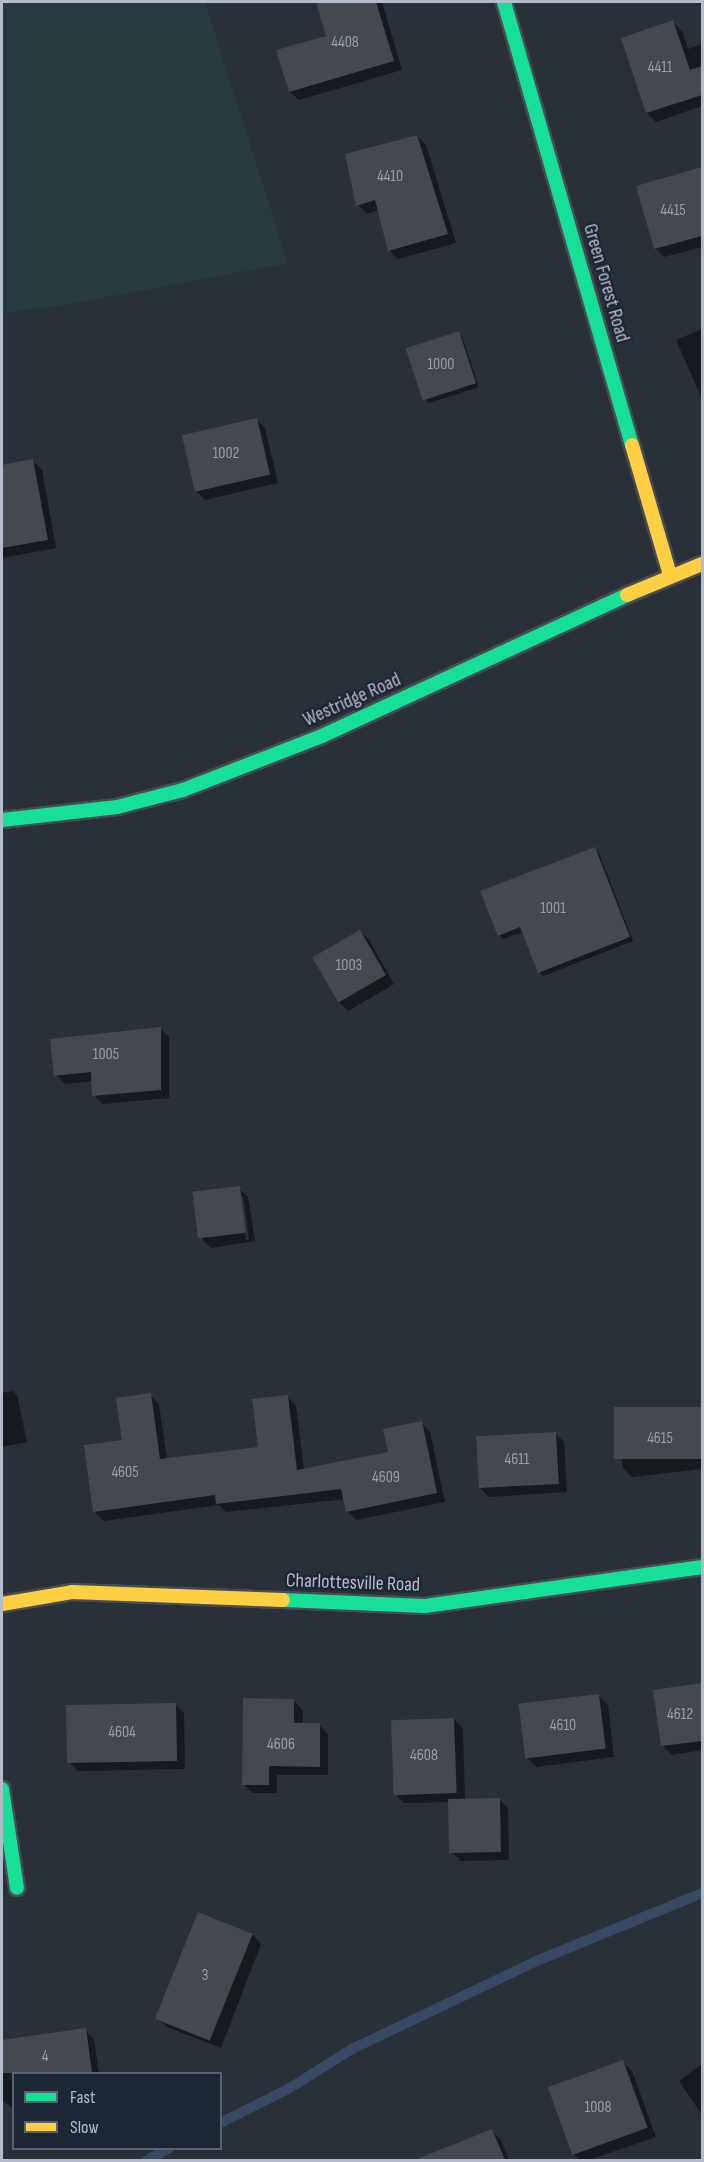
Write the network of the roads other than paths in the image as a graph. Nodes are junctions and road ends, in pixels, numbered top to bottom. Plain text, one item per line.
1 (504, 2) edge
2 (702, 564) edge
3 (670, 575) junction
4 (2, 820) edge
5 (702, 1567) edge
6 (2, 1604) edge
7 (2, 1789) edge
8 (16, 1888) dead end

1 - 3 street, Green Forest Road
2 - 3 street, Westridge Road
3 - 4 street, Westridge Road
5 - 6 street, Charlottesville Road
7 - 8 street

